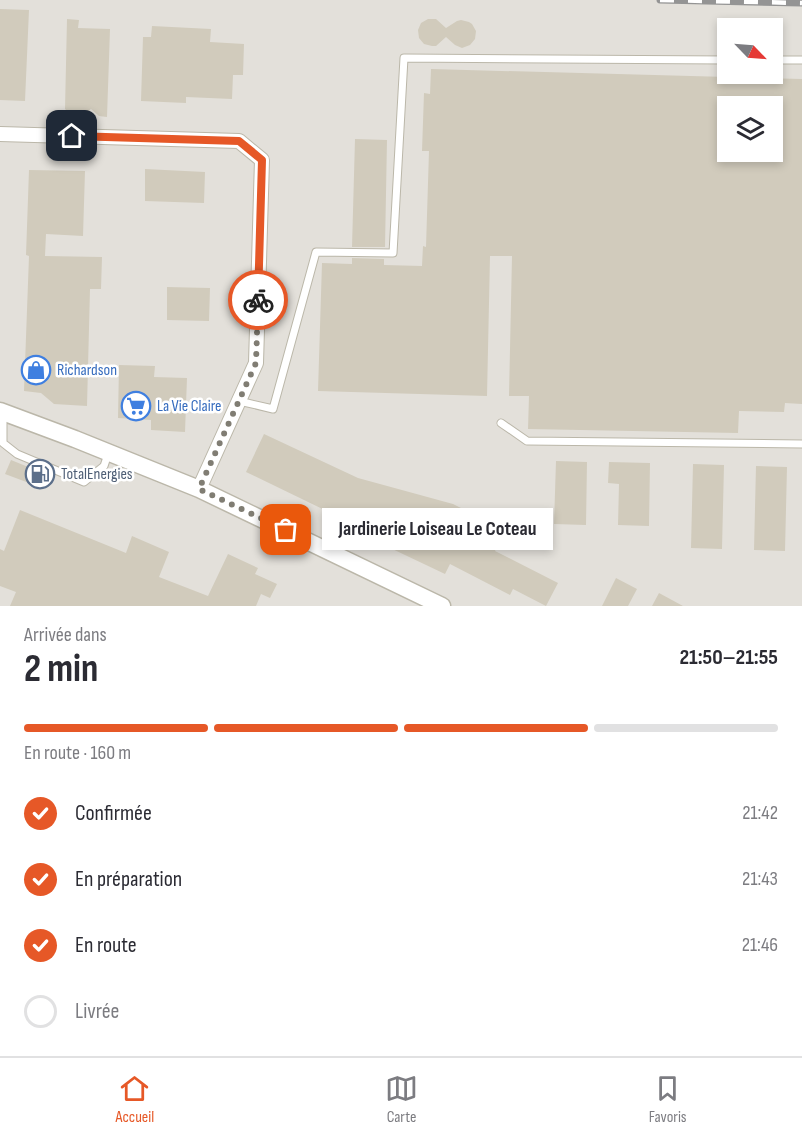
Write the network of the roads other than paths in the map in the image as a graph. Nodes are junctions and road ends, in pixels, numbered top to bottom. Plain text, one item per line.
1 (717, 60) edge
2 (783, 60) edge
3 (802, 60) edge
4 (0, 134) edge
5 (239, 401) junction
6 (1, 412) edge
7 (501, 423) dead end
8 (802, 444) edge
9 (109, 453) junction
10 (199, 489) junction
11 (442, 606) edge

1 - 5 lane
2 - 3 lane
4 - 5 street
5 - 10 street
6 - 9 street
6 - 9 lane
7 - 8 lane
9 - 10 street
10 - 11 street

